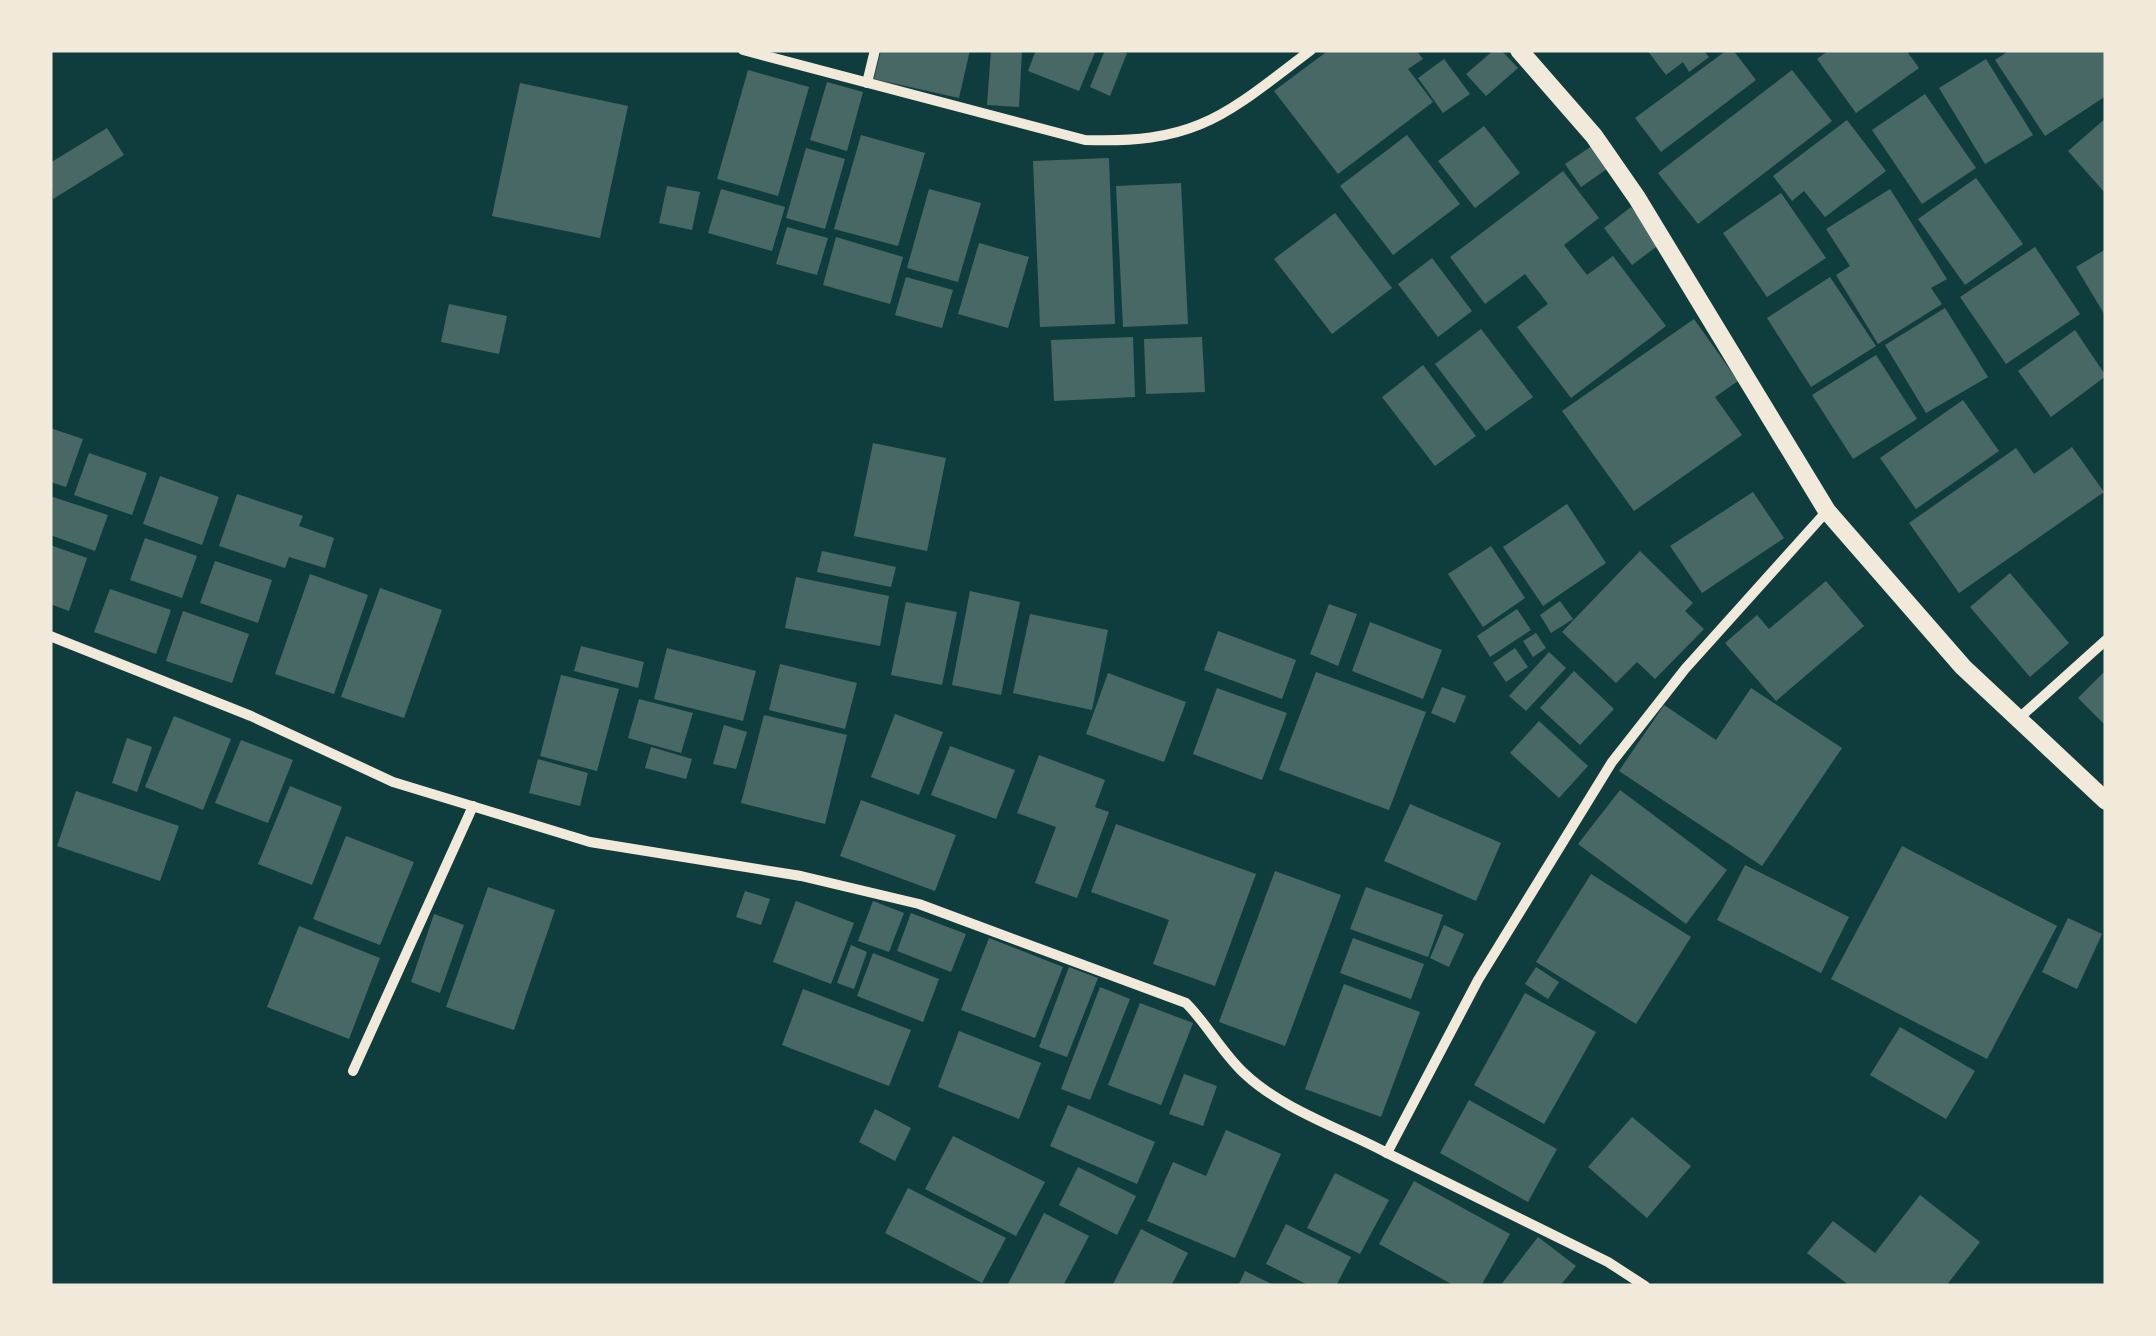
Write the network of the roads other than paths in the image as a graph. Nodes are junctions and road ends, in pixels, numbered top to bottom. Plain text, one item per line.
1 (743, 50) edge
2 (875, 50) edge
3 (1311, 50) edge
4 (1518, 50) edge
5 (866, 83) junction
6 (1827, 511) junction
7 (50, 636) edge
8 (2106, 640) edge
9 (2018, 719) junction
10 (2106, 801) edge
11 (473, 806) junction
12 (352, 1071) dead end
13 (1387, 1153) junction
14 (1646, 1286) edge

1 - 5 street
2 - 5 street
3 - 5 street
4 - 6 street
6 - 9 street
6 - 13 street
7 - 11 street
8 - 9 street
9 - 10 street
11 - 12 street
11 - 13 street
13 - 14 street

